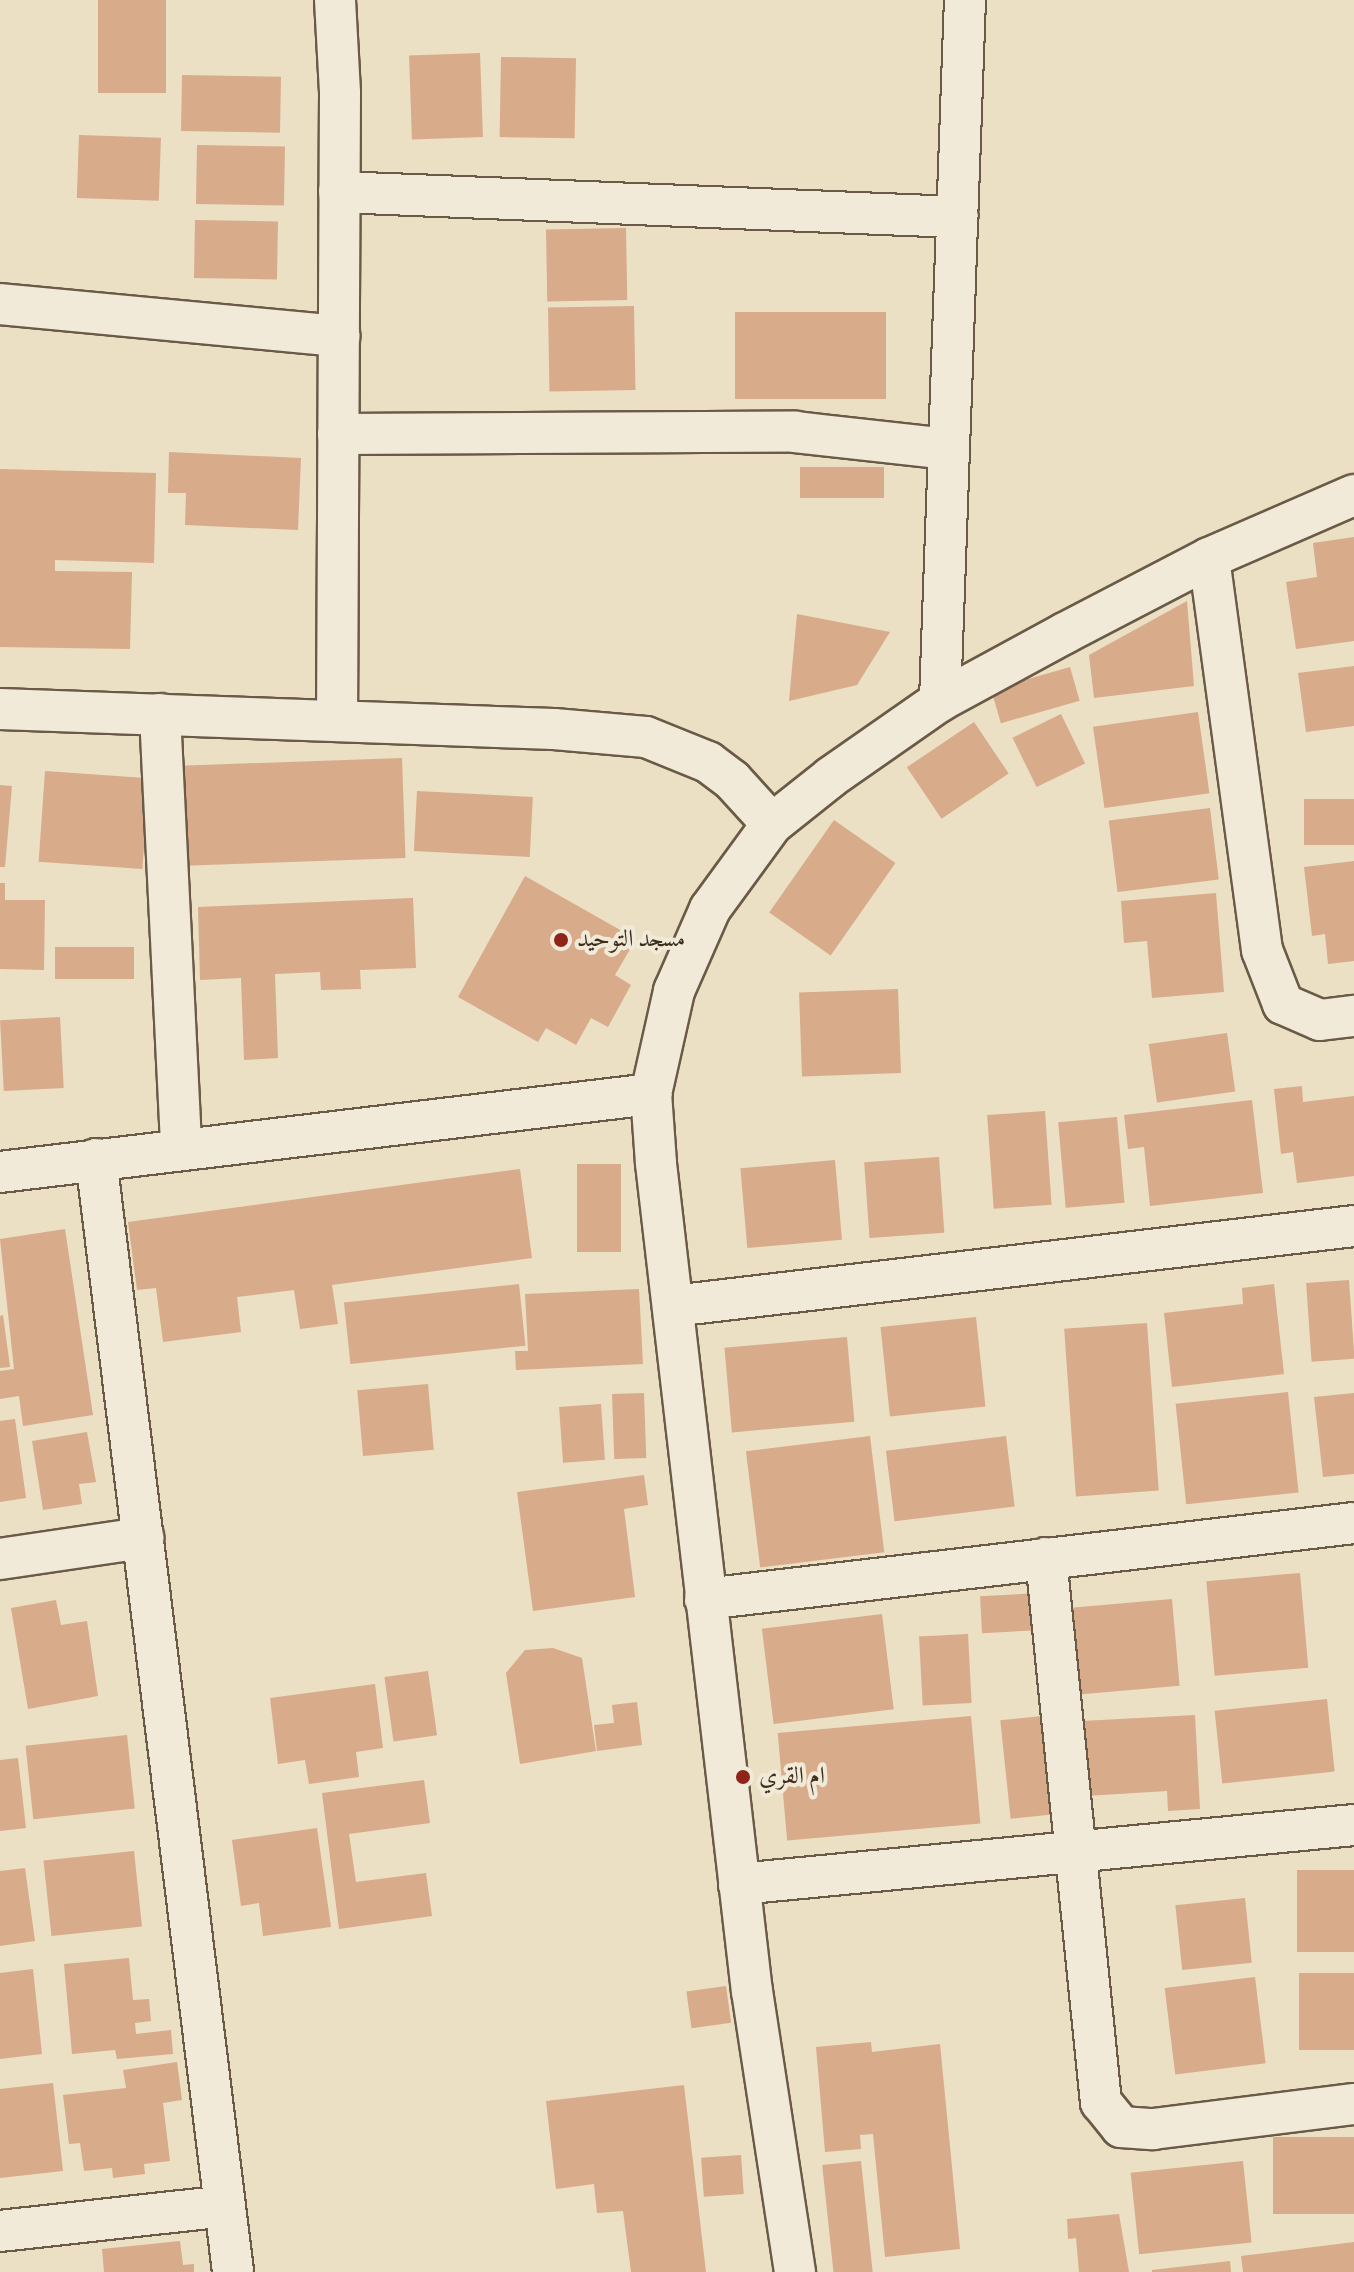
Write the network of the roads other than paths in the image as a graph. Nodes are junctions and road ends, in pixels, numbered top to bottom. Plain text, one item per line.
1 (335, 0) edge
2 (965, 0) edge
3 (339, 192) junction
4 (957, 217) junction
5 (0, 304) edge
6 (339, 336) junction
7 (338, 434) junction
8 (949, 449) junction
9 (1354, 495) edge
10 (1209, 558) junction
11 (940, 701) junction
12 (0, 709) edge
13 (160, 714) junction
14 (337, 721) junction
15 (772, 824) junction
16 (1354, 1016) edge
17 (651, 1094) junction
18 (181, 1149) junction
19 (96, 1159) junction
20 (0, 1172) edge
21 (1354, 1226) edge
22 (673, 1306) junction
23 (1354, 1523) edge
24 (143, 1538) junction
25 (1046, 1558) junction
26 (0, 1559) edge
27 (705, 1599) junction
28 (1354, 1825) edge
29 (1075, 1854) junction
30 (739, 1884) junction
31 (1354, 2104) edge
32 (225, 2206) junction
33 (0, 2231) edge
34 (233, 2272) edge
35 (795, 2272) edge

1 - 3 street
2 - 4 street
3 - 4 street
3 - 6 street
4 - 8 street
5 - 6 street
6 - 7 street
7 - 8 street
7 - 14 street
8 - 11 street
9 - 10 street
10 - 11 street
10 - 16 street
11 - 15 street
12 - 13 street
13 - 14 street
13 - 18 street
14 - 15 street
15 - 17 street
17 - 18 street
17 - 22 street
18 - 19 street
19 - 20 street
19 - 24 street
21 - 22 street
22 - 27 street
23 - 25 street
24 - 26 street
24 - 32 street
25 - 27 street
25 - 29 street
27 - 30 street
28 - 29 street
29 - 30 street
29 - 31 street
30 - 35 street
32 - 33 street
32 - 34 street

